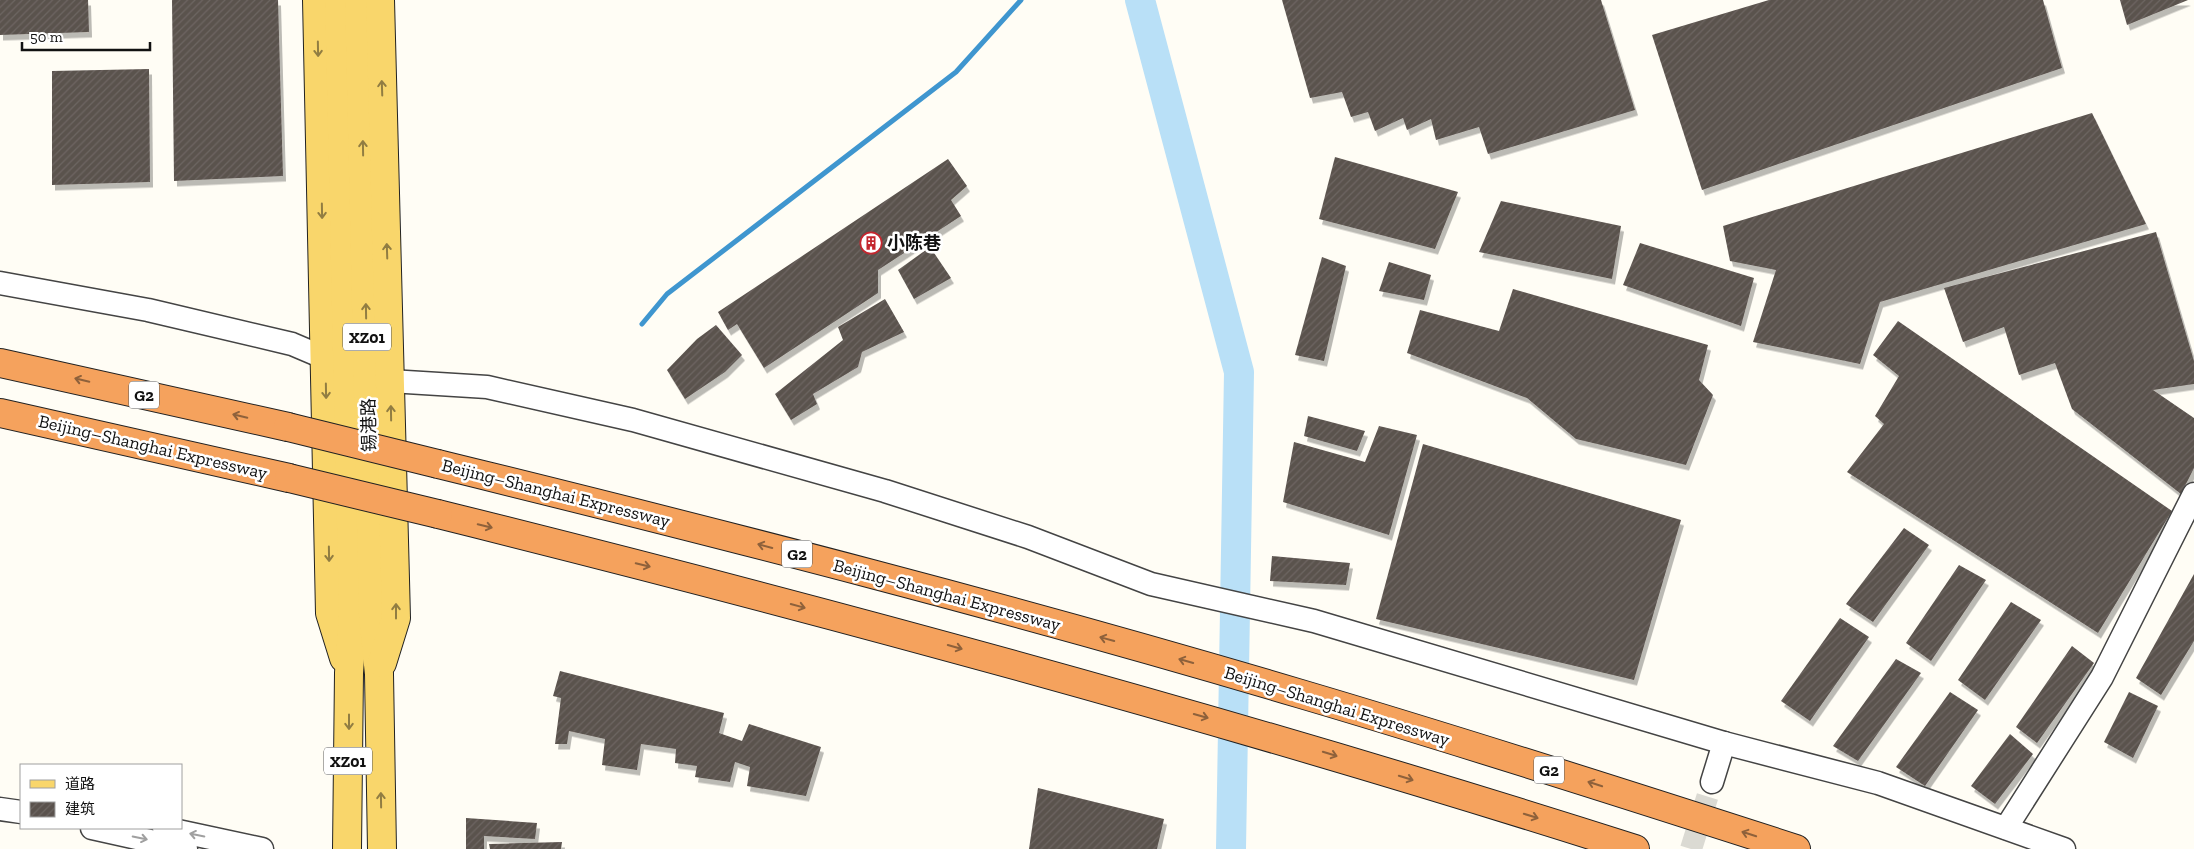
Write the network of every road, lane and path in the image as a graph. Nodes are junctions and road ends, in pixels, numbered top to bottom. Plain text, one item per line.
1 (317, 0) edge
2 (339, 0) edge
3 (359, 0) edge
4 (380, 0) edge
5 (0, 284) edge
6 (0, 363) edge
7 (358, 370) junction
8 (0, 413) edge
9 (2194, 494) edge
10 (1724, 743) junction
11 (1712, 782) tunnel mouth
12 (0, 794) edge
13 (20, 796) edge
14 (0, 810) edge
15 (20, 812) edge
16 (2006, 828) junction
17 (97, 829) edge
18 (169, 829) edge
19 (188, 849) edge
20 (262, 849) edge
21 (348, 849) edge
22 (382, 849) edge
23 (1635, 849) edge
24 (1796, 849) edge
25 (2064, 849) edge

1 -> 7 main road
2 - 7 main road, XZ01
7 -> 3 main road, 锡港路 / XZ01
7 -> 4 main road
5 - 7 street
24 -> 6 highway, Beijing–Shanghai Expressway / G2, bridge
7 - 10 street
7 -> 21 main road, XZ01
22 -> 7 main road, XZ01
8 -> 23 highway, Beijing–Shanghai Expressway, bridge
9 - 16 street
10 - 11 street
10 - 16 street
12 - 13 street
14 - 15 street
16 - 25 street
17 -> 19 street
20 -> 18 street

